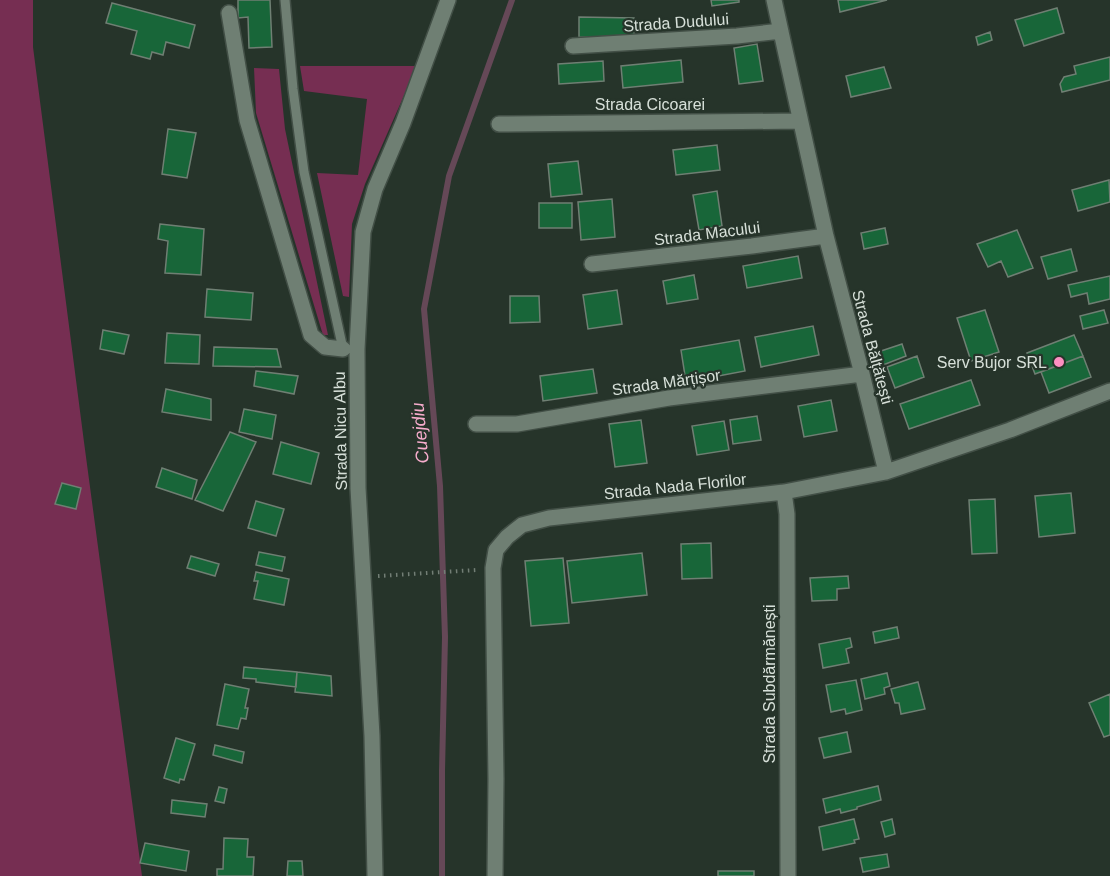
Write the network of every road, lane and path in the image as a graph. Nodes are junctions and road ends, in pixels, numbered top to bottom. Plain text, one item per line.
1 (285, 0) edge
2 (448, 0) edge
3 (774, 0) edge
4 (229, 13) dead end
5 (781, 32) junction
6 (573, 46) dead end
7 (801, 120) junction
8 (499, 124) dead end
9 (826, 236) junction
10 (592, 264) dead end
11 (350, 349) junction
12 (862, 374) junction
13 (1110, 391) edge
14 (476, 424) dead end
15 (886, 472) junction
16 (784, 492) junction
17 (493, 568) junction
18 (363, 577) junction
19 (375, 876) edge
20 (495, 876) edge
21 (788, 876) edge

1 - 11 lane
2 - 11 street, Strada Nicu Albu
3 - 5 street, Strada Bălțătești
4 - 11 street
5 - 6 street, Strada Dudului
5 - 7 street, Strada Bălțătești
7 - 8 street, Strada Cicoarei
7 - 9 street, Strada Bălțătești
9 - 10 street, Strada Macului
9 - 12 street, Strada Bălțătești
11 - 18 street, Strada Nicu Albu
12 - 14 street, Strada Mărțișor
12 - 15 street, Strada Bălțătești
13 - 15 street
15 - 16 street, Strada Nada Florilor
16 - 17 street, Strada Nada Florilor
16 - 21 street, Strada Subdărmănești
17 - 18 path
17 - 20 street
18 - 19 street, Strada Nicu Albu

